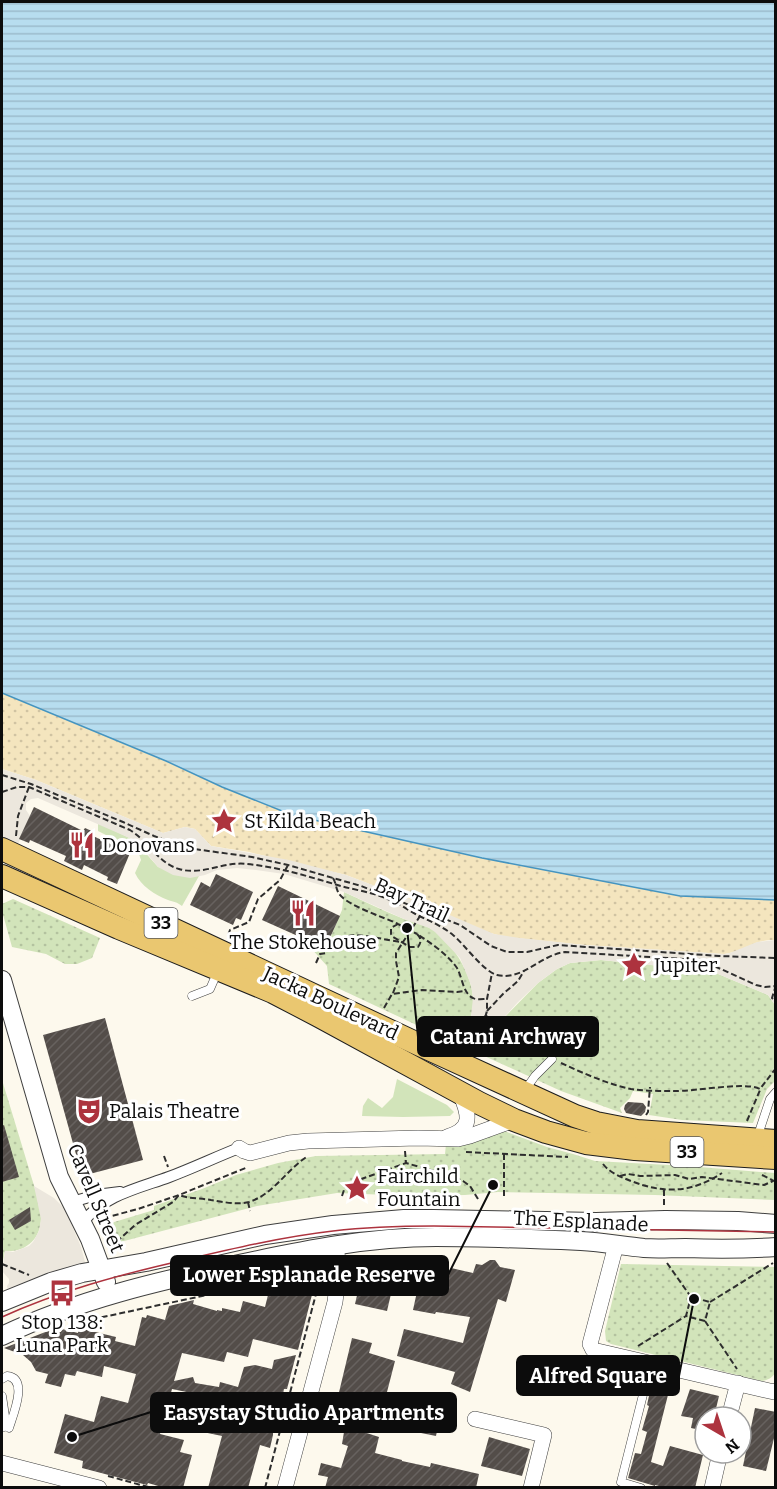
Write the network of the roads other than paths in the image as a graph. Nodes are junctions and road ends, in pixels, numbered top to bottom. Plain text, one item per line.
1 (8, 845) edge
2 (2, 876) edge
3 (219, 969) junction
4 (2, 980) edge
5 (192, 996) dead end
6 (552, 1059) road end
7 (496, 1081) junction
8 (520, 1092) junction
9 (776, 1092) edge
10 (469, 1098) junction
11 (514, 1120) junction
12 (441, 1138) junction
13 (758, 1140) edge
14 (239, 1148) joint
15 (770, 1167) edge
16 (126, 1191) junction
17 (72, 1202) junction
18 (617, 1221) junction
19 (83, 1222) junction
20 (776, 1224) edge
21 (333, 1225) junction
22 (336, 1245) junction
23 (616, 1245) junction
24 (776, 1247) edge
25 (102, 1270) junction
26 (109, 1295) junction
27 (2, 1302) edge
28 (2, 1336) edge
29 (651, 1363) junction
30 (2, 1379) edge
31 (738, 1383) junction
32 (776, 1391) edge
33 (2, 1396) edge
34 (732, 1405) edge
35 (475, 1419) dead end
36 (2, 1463) edge
37 (717, 1465) edge
38 (91, 1487) edge
39 (285, 1488) edge
40 (531, 1488) edge
41 (641, 1488) edge
42 (712, 1488) edge

1 - 7 main road, Jacka Boulevard / 33
2 - 3 main road, Jacka Boulevard / 33
3 - 5 lane
3 - 10 main road, Jacka Boulevard / 33
4 - 17 street, Cavell Street
6 - 8 lane
7 - 8 main road, Jacka Boulevard / 33
7 - 10 main road
8 - 11 main road
8 - 13 main road, Jacka Boulevard / 33
9 - 13 lane
10 - 11 main road, Jacka Boulevard / 33
10 - 12 street
11 - 12 street
11 - 15 main road, Jacka Boulevard / 33
12 - 14 street
14 - 16 street
16 - 17 street
16 - 19 street
17 - 19 street, Cavell Street
18 - 20 street, The Esplanade
18 - 21 street, The Esplanade
18 - 23 street
19 - 25 street, Cavell Street
21 - 22 street
21 - 25 street, The Esplanade
22 - 23 street, The Esplanade
22 - 26 street, The Esplanade
22 - 39 street
23 - 24 street, The Esplanade
23 - 29 street
25 - 26 street, Cavell Street
25 - 27 street, The Esplanade
26 - 28 street, The Esplanade
29 - 31 street
29 - 41 lane
30 - 33 lane
31 - 32 street
31 - 34 street
35 - 40 street
36 - 38 street
37 - 42 street

